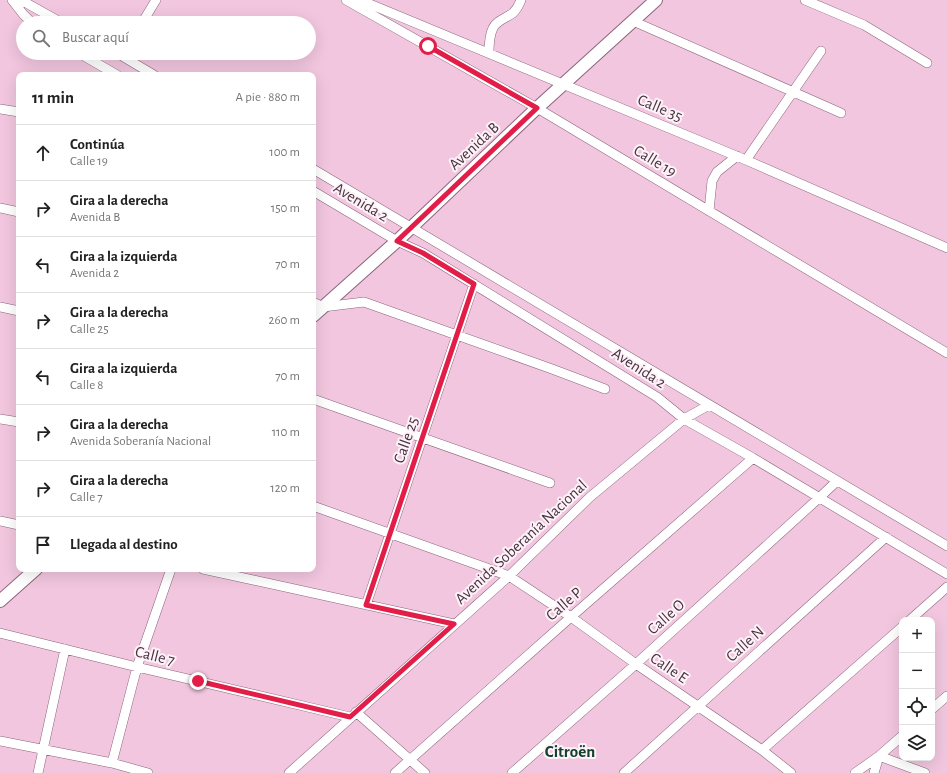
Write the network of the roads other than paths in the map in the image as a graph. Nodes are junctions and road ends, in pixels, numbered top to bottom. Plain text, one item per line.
1 (12, 0) edge
2 (21, 0) edge
3 (156, 0) edge
4 (346, 0) edge
5 (360, 0) edge
6 (521, 0) edge
7 (656, 0) edge
8 (805, 0) edge
9 (25, 16) edge
10 (50, 16) edge
11 (146, 16) edge
12 (633, 21) junction
13 (821, 51) dead end
14 (489, 53) junction
15 (91, 60) edge
16 (130, 60) edge
17 (927, 63) dead end
18 (111, 72) edge
19 (149, 72) edge
20 (563, 84) junction
21 (793, 92) junction
22 (537, 108) junction
23 (0, 109) edge
24 (16, 112) edge
25 (841, 113) dead end
26 (737, 156) junction
27 (746, 160) junction
28 (316, 171) edge
29 (316, 193) edge
30 (0, 208) edge
31 (16, 211) edge
32 (709, 211) junction
33 (411, 228) junction
34 (397, 241) junction
35 (947, 248) edge
36 (474, 284) junction
37 (318, 304) edge
38 (0, 307) edge
39 (16, 310) edge
40 (457, 335) junction
41 (947, 353) edge
42 (605, 389) dead end
43 (316, 400) edge
44 (709, 405) junction
45 (0, 419) edge
46 (684, 419) junction
47 (16, 422) edge
48 (422, 438) junction
49 (753, 458) junction
50 (837, 481) junction
51 (550, 483) dead end
52 (820, 497) junction
53 (316, 507) edge
54 (0, 521) edge
55 (16, 524) edge
56 (390, 534) junction
57 (886, 536) junction
58 (947, 546) edge
59 (33, 572) edge
60 (170, 572) edge
61 (217, 572) edge
62 (947, 574) edge
63 (509, 576) junction
64 (947, 587) edge
65 (0, 601) edge
66 (366, 605) junction
67 (571, 617) junction
68 (913, 617) edge
69 (454, 624) junction
70 (899, 630) edge
71 (0, 632) edge
72 (65, 649) junction
73 (636, 664) junction
74 (137, 667) junction
75 (946, 698) edge
76 (698, 707) junction
77 (935, 707) edge
78 (353, 715) junction
79 (899, 739) edge
80 (0, 740) edge
81 (43, 749) junction
82 (762, 750) junction
83 (879, 756) junction
84 (410, 760) junction
85 (112, 763) junction
86 (38, 773) edge
87 (148, 773) edge
88 (289, 773) edge
89 (395, 773) edge
90 (425, 773) edge
91 (512, 773) edge
92 (624, 773) edge
93 (791, 773) edge
94 (855, 773) edge
95 (874, 773) edge
96 (925, 773) edge

1 - 9 street
2 - 10 street
3 - 11 street
4 - 22 street, Calle 19
5 - 14 street, Calle 35
6 - 14 street
7 - 12 street, Avenida B
8 - 17 street
12 - 20 street, Avenida B
12 - 21 street
13 - 21 street
14 - 20 street, Calle 35
15 - 18 street
16 - 19 street
20 - 22 street, Avenida B
20 - 26 street, Calle 35
21 - 25 street
21 - 27 street
22 - 32 street, Calle 19
22 - 33 street, Avenida B
23 - 24 street
26 - 27 street, Calle 35
26 - 32 street
27 - 35 street, Calle 35
28 - 33 street, Avenida 2
29 - 34 street, Avenida 2
30 - 31 street
32 - 41 street, Calle 19
33 - 34 street, Avenida B
33 - 44 street, Avenida 2
34 - 36 street, Avenida 2
34 - 37 street, Avenida B
36 - 40 street, Calle 25
36 - 46 street, Avenida 2
37 - 40 street
38 - 39 street
40 - 42 street
40 - 48 street, Calle 25
43 - 48 street
44 - 46 street, Avenida Soberanía Nacional
44 - 50 street, Avenida 2
45 - 47 street
46 - 49 street, Avenida 2
46 - 63 street, Avenida Soberanía Nacional
48 - 51 street
48 - 56 street, Calle 25
49 - 52 street, Avenida 2
49 - 67 street, Calle P
50 - 52 street, Calle O
50 - 58 street, Avenida 2
52 - 57 street, Avenida 2
52 - 73 street, Calle O
53 - 56 street, Calle E
54 - 55 street
56 - 63 street, Calle E
56 - 66 street, Calle 25
57 - 62 street, Avenida 2
57 - 76 street, Calle N
59 - 65 street
60 - 74 street
61 - 66 street
63 - 67 street, Calle E
63 - 69 street, Avenida Soberanía Nacional
64 - 68 street
66 - 69 street
67 - 73 street, Calle E
67 - 84 street, Calle P
69 - 78 street, Avenida Soberanía Nacional
70 - 82 street
71 - 72 street, Calle 7
72 - 74 street, Calle 7
72 - 81 street
73 - 76 street, Calle E
73 - 91 street, Calle O
74 - 78 street, Calle 7
74 - 85 street
75 - 77 street
76 - 82 street, Calle E
76 - 92 street, Calle N
78 - 84 street
78 - 88 street, Avenida Soberanía Nacional
79 - 83 street
80 - 81 street
81 - 85 street
81 - 86 street
82 - 93 street, Calle E
83 - 94 street
83 - 95 street
83 - 96 street
84 - 89 street, Calle P
84 - 90 street
85 - 87 street

